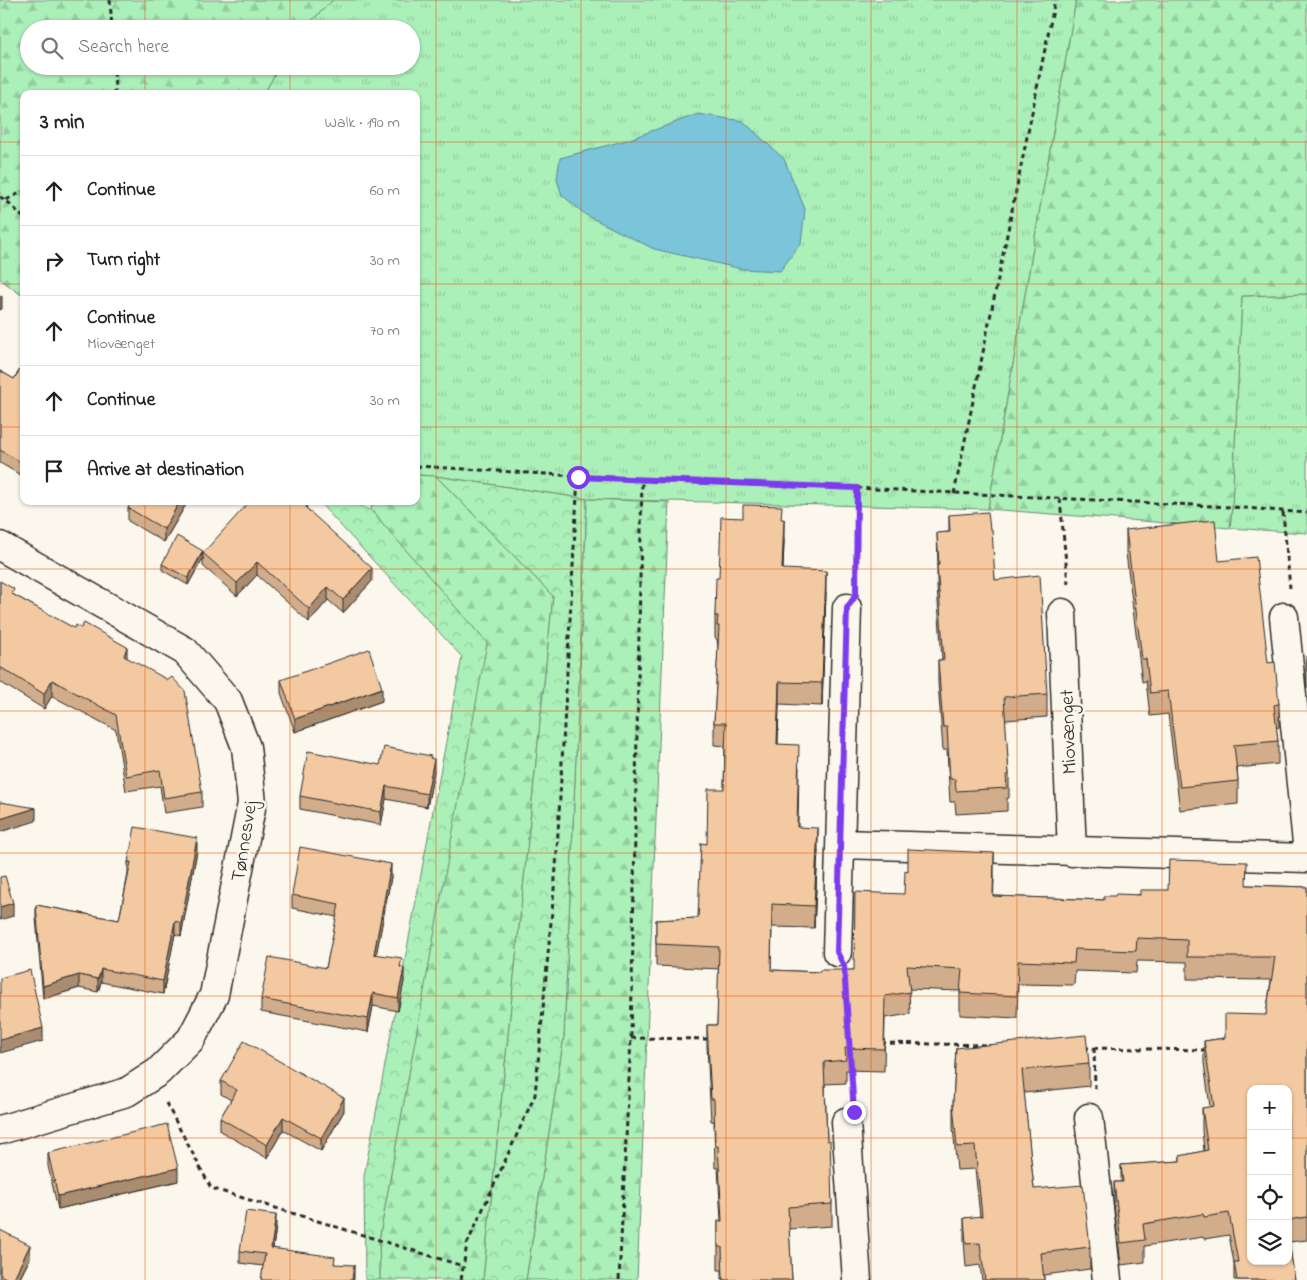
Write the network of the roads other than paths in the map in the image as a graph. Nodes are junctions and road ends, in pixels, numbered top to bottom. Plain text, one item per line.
1 (0, 546) edge
2 (847, 608) road end
3 (1062, 613) road end
4 (1284, 617) road end
5 (1307, 843) edge
6 (841, 844) junction
7 (1072, 852) junction
8 (1307, 858) edge
9 (837, 952) dead end
10 (1089, 1118) road end
11 (846, 1122) road end
12 (0, 1130) edge
13 (857, 1280) edge
14 (1108, 1280) edge

1 - 12 street, Tønnesvej
2 - 6 street
3 - 7 street, Miovænget
4 - 5 street
6 - 7 street
6 - 9 street
7 - 8 street
10 - 14 street
11 - 13 street

